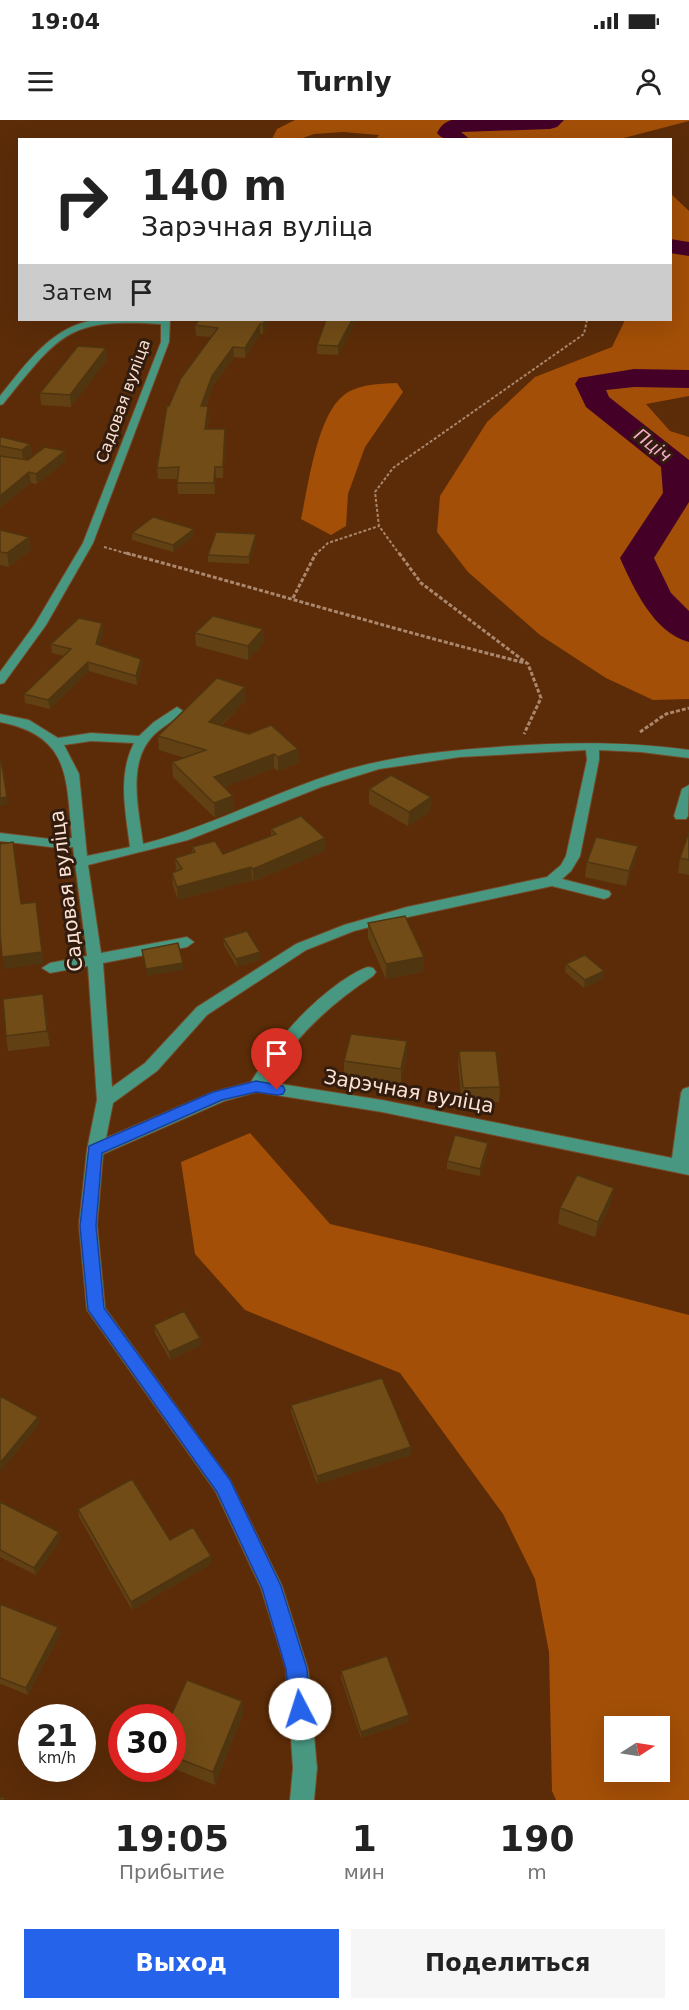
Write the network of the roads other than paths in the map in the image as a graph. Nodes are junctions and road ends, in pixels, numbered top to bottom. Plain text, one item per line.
1 (166, 321) edge
2 (0, 402) edge
3 (0, 680) edge
4 (177, 711) dead end
5 (0, 718) edge
6 (142, 740) junction
7 (56, 742) junction
8 (592, 747) junction
9 (689, 754) edge
10 (689, 789) edge
11 (681, 816) dead end
12 (0, 837) edge
13 (79, 842) junction
14 (137, 850) junction
15 (81, 862) junction
16 (552, 881) junction
17 (604, 894) dead end
18 (187, 942) dead end
19 (95, 960) junction
20 (50, 968) dead end
21 (368, 972) dead end
22 (256, 1086) junction
23 (689, 1093) edge
24 (105, 1100) junction
25 (95, 1150) junction
26 (684, 1167) edge
27 (302, 1800) edge

1 - 2 street
1 - 3 street, Садовая вуліца
4 - 6 street
5 - 7 street
6 - 7 street
6 - 14 street
7 - 13 street, Садовая вуліца
8 - 9 street
8 - 14 street
8 - 16 street
10 - 11 street
12 - 13 street
13 - 15 street, Садовая вуліца
14 - 15 street
15 - 19 street, Садовая вуліца
16 - 17 street
16 - 24 street
18 - 19 street
19 - 20 street
19 - 24 street, Садовая вуліца
21 - 22 street
22 - 25 street, Зарэчная вуліца
22 - 26 street, Зарэчная вуліца
23 - 26 street
24 - 25 street, Садовая вуліца
25 - 27 street, Садовая вуліца

